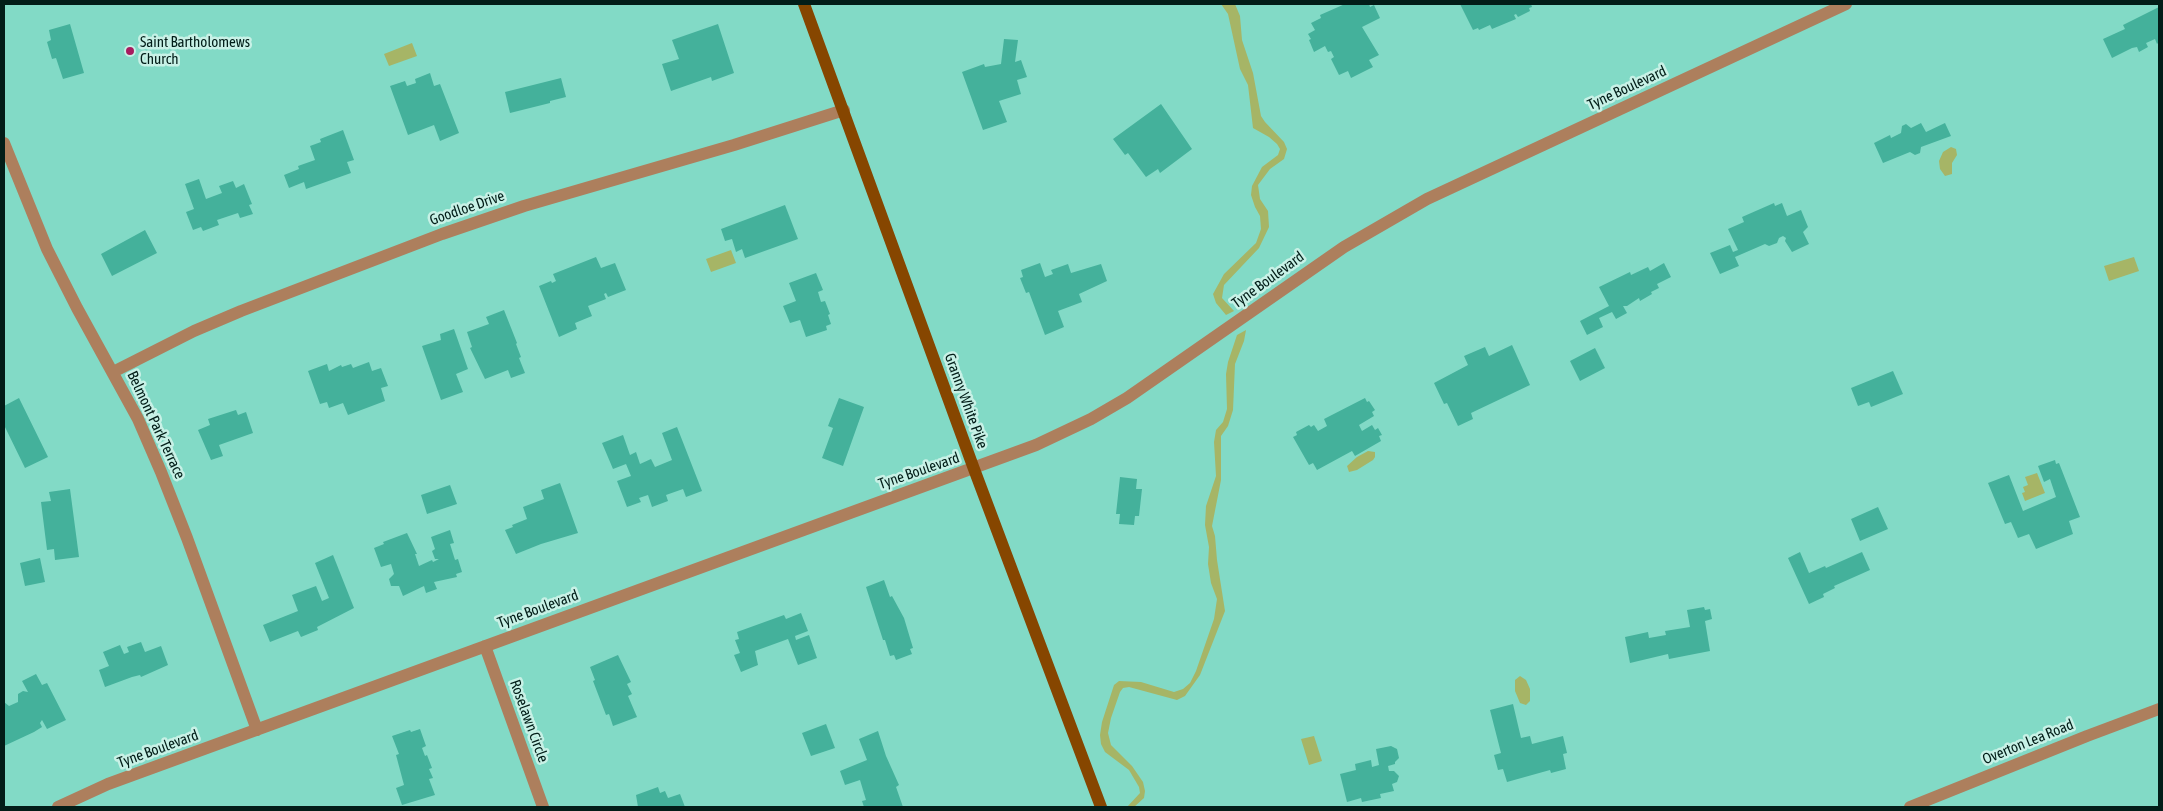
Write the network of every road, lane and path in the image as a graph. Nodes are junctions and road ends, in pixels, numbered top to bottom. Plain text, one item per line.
1 (804, 4) edge
2 (1846, 4) edge
3 (844, 110) junction
4 (4, 143) edge
5 (113, 372) junction
6 (974, 469) junction
7 (485, 646) junction
8 (2159, 709) edge
9 (257, 730) junction
10 (58, 807) edge
11 (543, 807) edge
12 (1101, 807) edge
13 (1910, 807) edge

1 - 3 main road, Granny White Pike
2 - 6 street, Tyne Boulevard
3 - 5 street, Goodloe Drive
3 - 6 main road, Granny White Pike
4 - 5 street, Belmont Park Terrace
5 - 9 street, Belmont Park Terrace
6 - 7 street, Tyne Boulevard
6 - 12 main road, Granny White Pike
7 - 9 street, Tyne Boulevard
7 - 11 street, Roselawn Circle
8 - 13 street, Overton Lea Road
9 - 10 street, Tyne Boulevard

